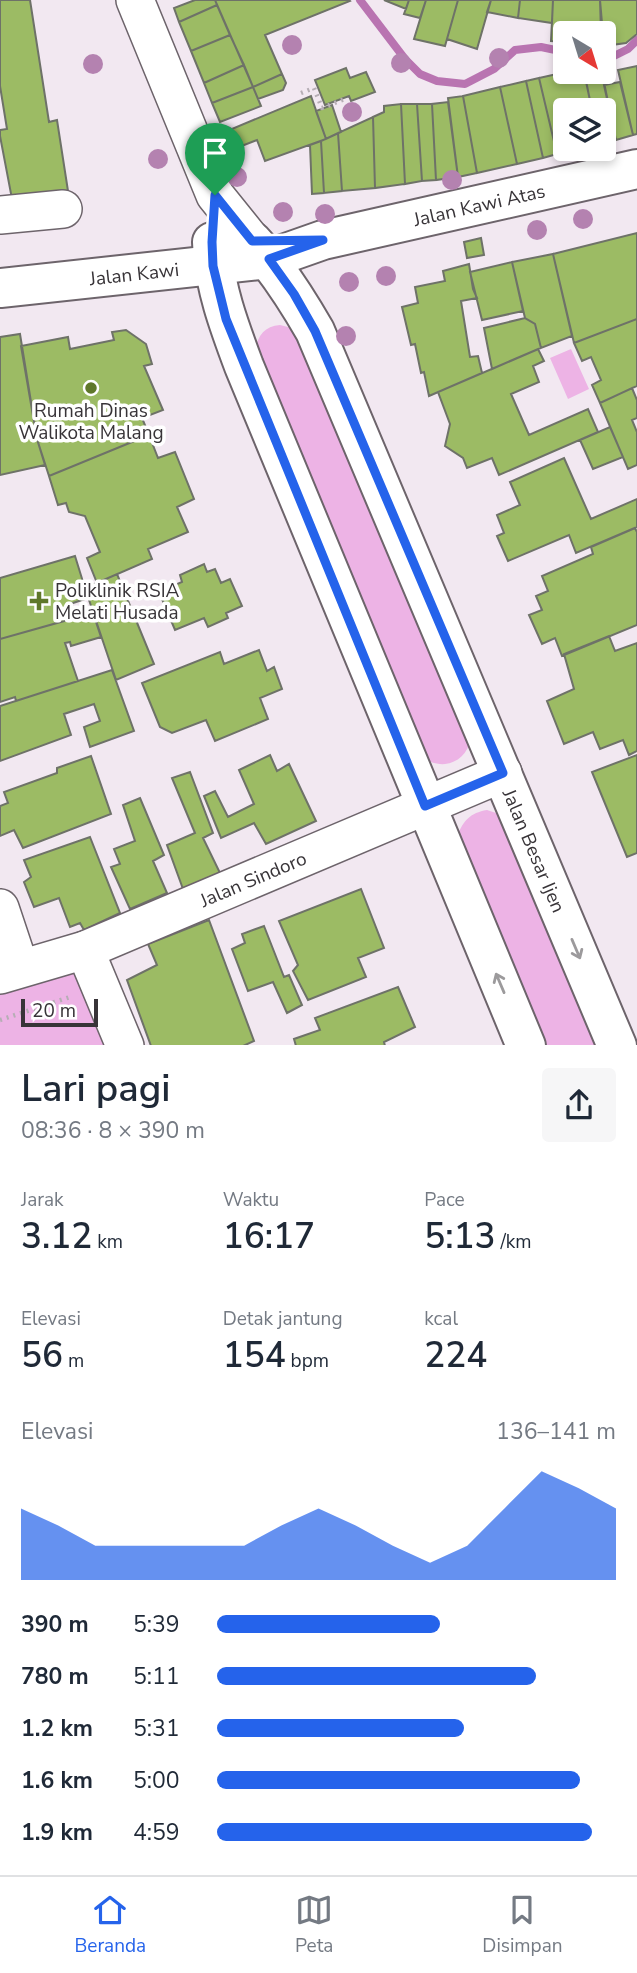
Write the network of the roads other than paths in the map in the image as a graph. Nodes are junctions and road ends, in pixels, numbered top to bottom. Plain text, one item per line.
1 (135, 0) edge
2 (637, 169) edge
3 (215, 195) junction
4 (63, 209) dead end
5 (0, 215) edge
6 (261, 250) junction
7 (212, 254) junction
8 (0, 264) edge
9 (0, 288) edge
10 (503, 773) junction
11 (425, 806) junction
12 (0, 908) edge
13 (85, 950) junction
14 (10, 972) edge
15 (125, 1045) edge
16 (526, 1045) edge
17 (617, 1045) edge

1 - 3 street
2 - 6 main road, Jalan Kawi Atas
3 - 6 street
3 - 7 street
4 - 5 street
6 - 7 main road, Jalan Kawi
6 - 10 main road, Jalan Besar Ijen
7 - 8 main road, Jalan Kawi
7 - 9 main road, Jalan Kawi
7 - 11 main road
10 - 11 street, Jalan Sindoro
10 -> 17 main road, Jalan Besar Ijen
11 - 13 street, Jalan Sindoro
16 -> 11 main road
12 - 14 street
13 - 14 street, Jalan Sindoro
13 - 15 street

